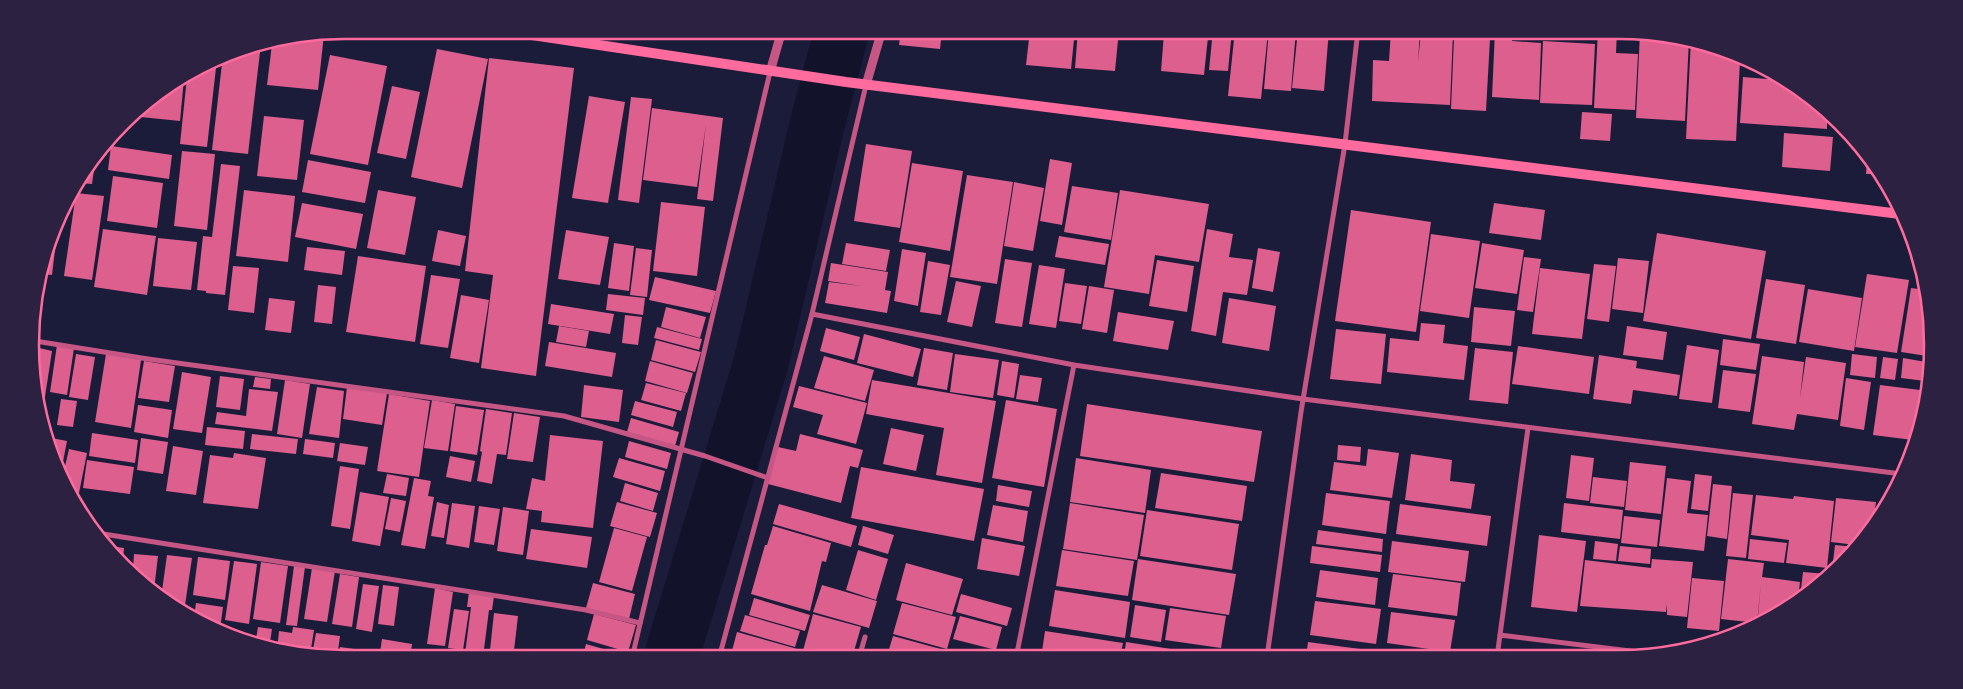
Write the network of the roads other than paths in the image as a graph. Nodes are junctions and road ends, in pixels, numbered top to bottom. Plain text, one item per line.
1 (561, 39) edge
2 (779, 39) edge
3 (879, 39) edge
4 (1357, 39) edge
5 (770, 72) junction
6 (866, 85) junction
7 (1345, 144) junction
8 (1895, 213) edge
9 (812, 314) junction
10 (39, 342) edge
11 (1074, 364) junction
12 (1303, 399) junction
13 (1528, 428) junction
14 (681, 450) junction
15 (1896, 473) edge
16 (768, 478) junction
17 (105, 534) edge
18 (640, 623) junction
19 (1500, 635) junction
20 (865, 637) dead end
21 (634, 650) edge
22 (721, 650) edge
23 (861, 650) edge
24 (1018, 650) edge
25 (1268, 650) edge
26 (1498, 650) edge
27 (1622, 650) edge

1 - 5 main road
2 - 5 street
3 - 6 street
4 - 7 street
5 - 6 main road
5 - 14 street
6 - 7 main road
6 - 9 street
7 - 8 main road
7 - 12 street
9 - 11 street
9 - 16 street
10 - 14 street
11 - 12 street
11 - 24 street
12 - 13 street
12 - 25 street
13 - 15 street
13 - 19 street
14 - 16 street
14 - 18 street
16 - 22 street
17 - 18 street
18 - 21 street
19 - 26 street
19 - 27 street
20 - 23 street

